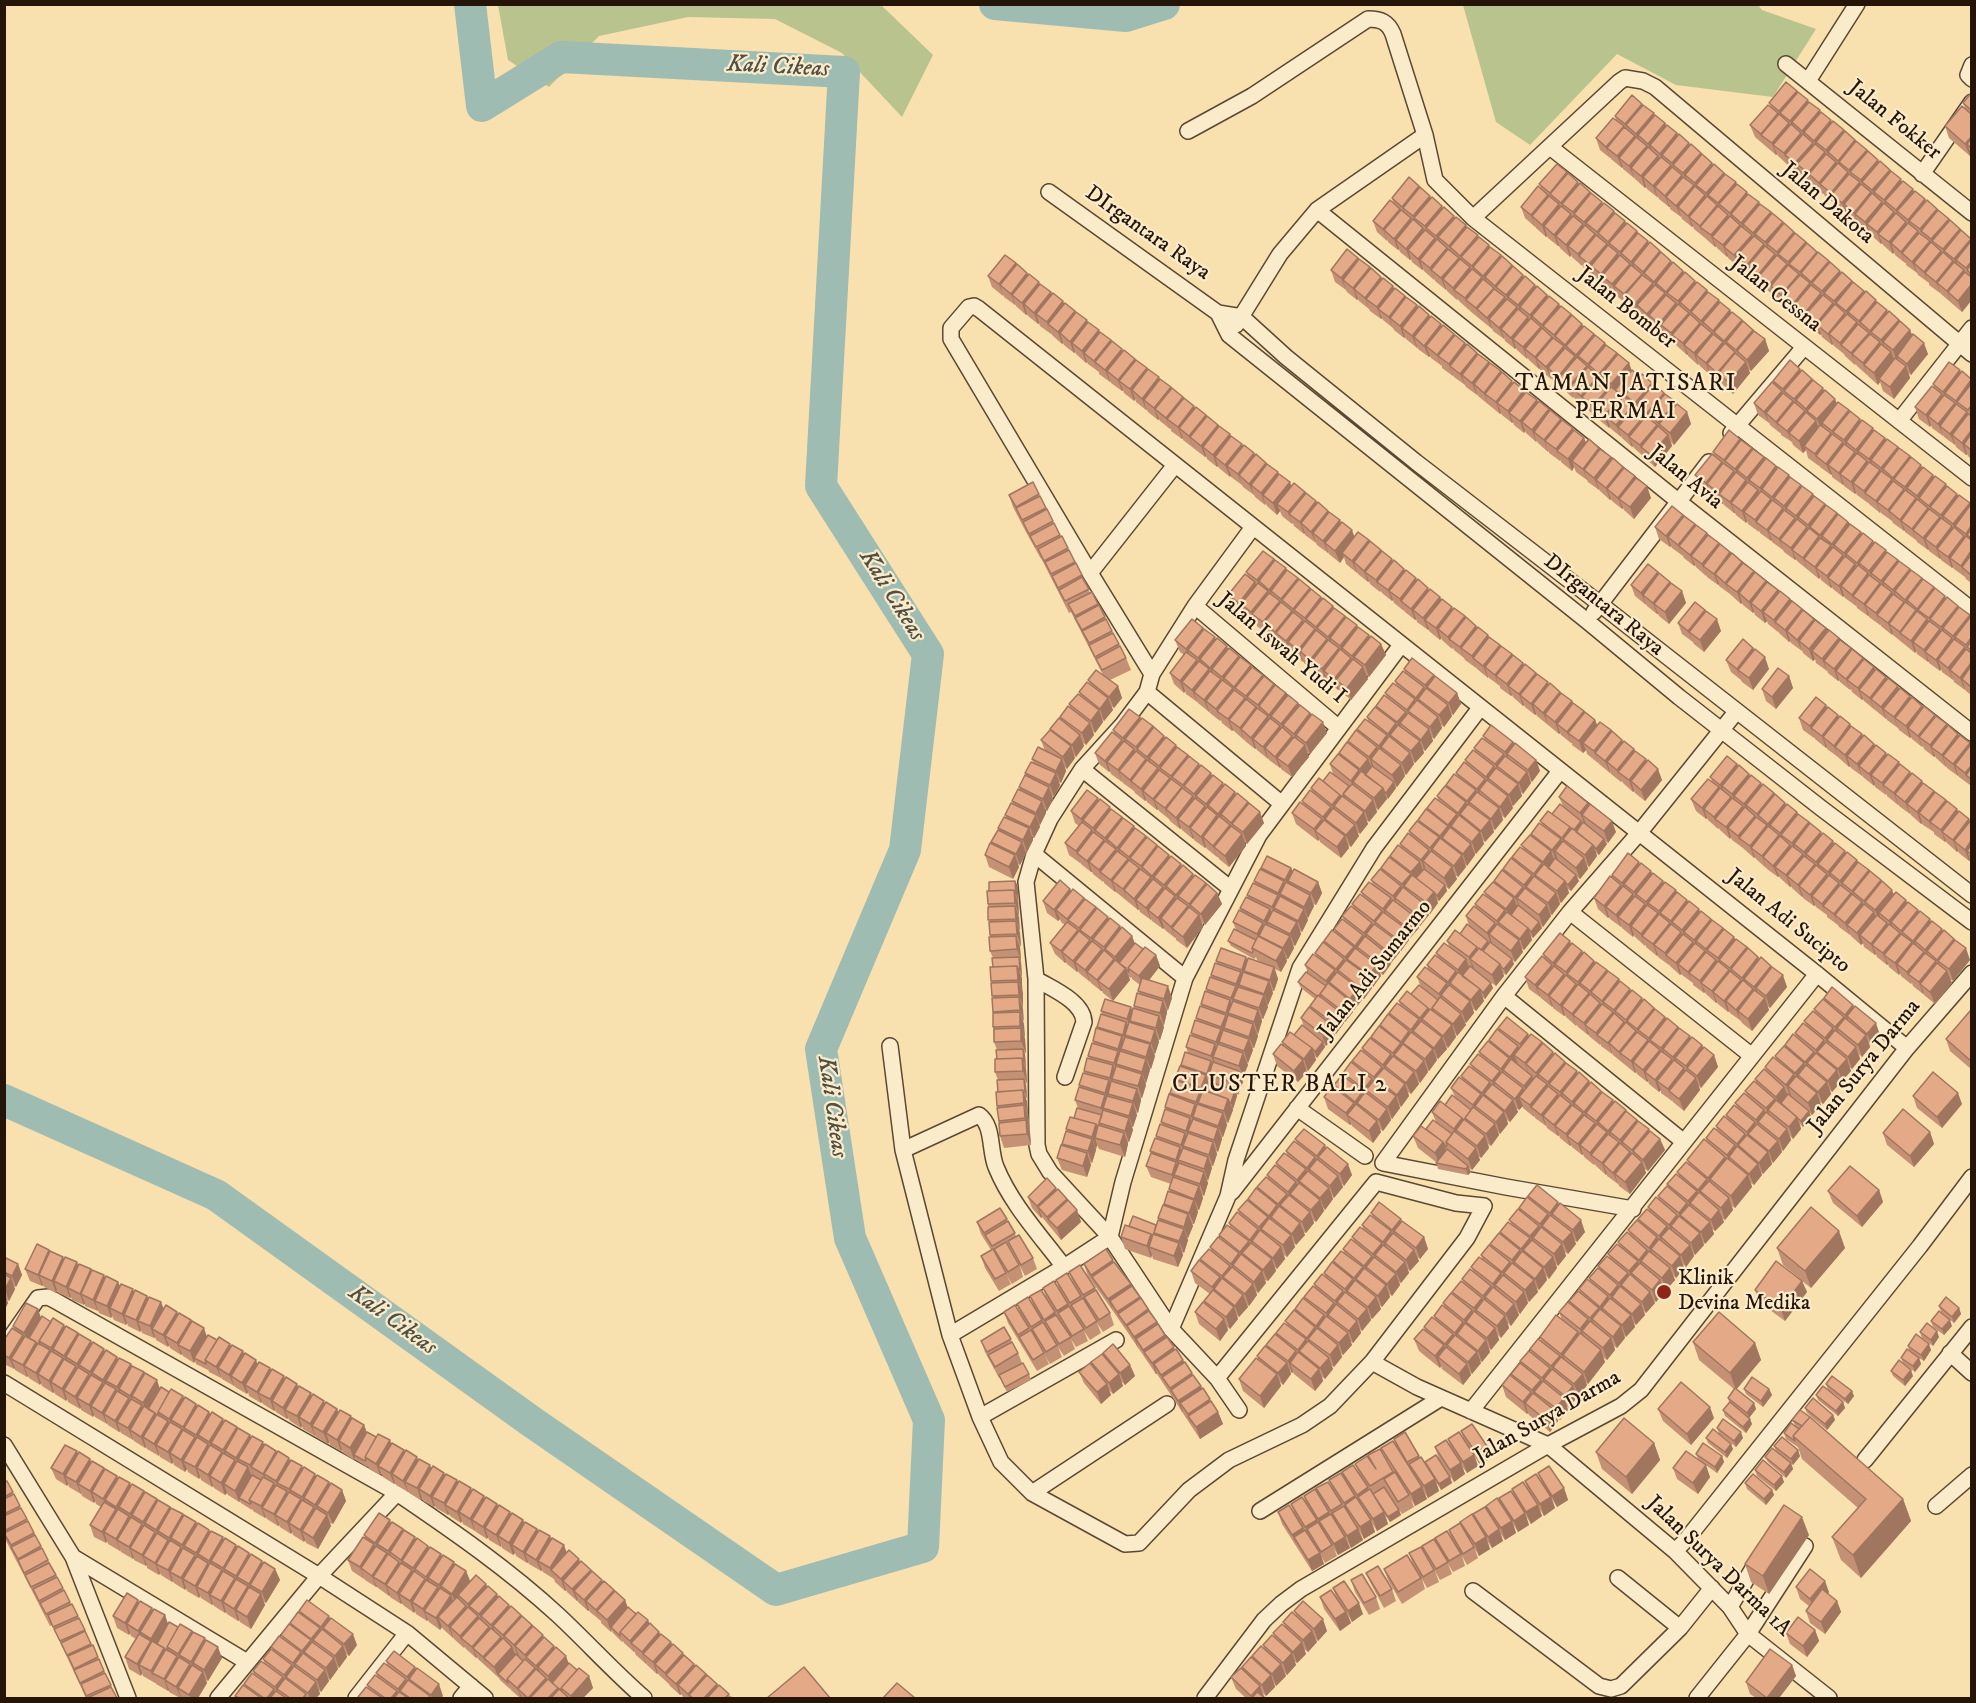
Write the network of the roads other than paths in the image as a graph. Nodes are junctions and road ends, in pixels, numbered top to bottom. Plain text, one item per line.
1 (1857, 4) edge
2 (1786, 64) dead end
3 (1971, 65) edge
4 (1971, 78) edge
5 (1808, 81) junction
6 (1971, 102) edge
7 (1188, 131) dead end
8 (1425, 135) junction
9 (1550, 147) junction
10 (1922, 174) junction
11 (1049, 192) dead end
12 (1317, 210) junction
13 (1971, 213) edge
14 (1473, 218) junction
15 (1218, 313) junction
16 (1242, 317) junction
17 (1971, 328) edge
18 (1229, 335) junction
19 (1959, 344) junction
20 (1804, 347) junction
21 (1971, 354) edge
22 (1899, 421) junction
23 (1738, 425) junction
24 (1416, 462) junction
25 (1175, 465) junction
26 (1406, 476) junction
27 (1971, 478) edge
28 (1678, 501) junction
29 (1253, 527) junction
30 (1090, 573) junction
31 (1600, 603) junction
32 (1195, 606) junction
33 (1971, 610) edge
34 (1587, 621) junction
35 (1401, 645) junction
36 (1152, 674) junction
37 (1147, 692) junction
38 (1480, 708) junction
39 (1736, 712) junction
40 (1339, 728) junction
41 (1721, 729) junction
42 (1971, 733) edge
43 (1082, 769) junction
44 (1560, 771) junction
45 (1836, 789) junction
46 (1282, 804) junction
47 (1821, 808) junction
48 (1639, 833) junction
49 (1034, 854) junction
50 (1231, 889) junction
51 (1971, 896) edge
52 (1570, 912) junction
53 (1971, 922) edge
54 (1971, 973) edge
55 (1817, 974) junction
56 (1185, 978) junction
57 (1036, 979) junction
58 (1504, 996) junction
59 (890, 1046) dead end
60 (1907, 1048) junction
61 (1752, 1056) junction
62 (1065, 1077) dead end
63 (1297, 1108) junction
64 (1684, 1142) junction
65 (903, 1150) junction
66 (1365, 1156) dead end
67 (1971, 1177) edge
68 (1228, 1196) junction
69 (1633, 1209) junction
70 (1110, 1237) junction
71 (1064, 1267) junction
72 (1971, 1327) edge
73 (1171, 1329) junction
74 (950, 1335) junction
75 (1116, 1340) dead end
76 (4, 1347) edge
77 (1950, 1353) junction
78 (1371, 1362) junction
79 (1971, 1372) edge
80 (1217, 1378) junction
81 (4, 1383) edge
82 (1441, 1398) junction
83 (1167, 1404) dead end
84 (1239, 1410) dead end
85 (1470, 1411) junction
86 (980, 1418) junction
87 (4, 1445) edge
88 (1548, 1445) junction
89 (1865, 1460) dead end
90 (1971, 1475) edge
91 (397, 1493) junction
92 (1032, 1493) junction
93 (1935, 1506) dead end
94 (1260, 1511) dead end
95 (1805, 1546) dead end
96 (1764, 1549) edge
97 (1675, 1551) junction
98 (73, 1557) junction
99 (319, 1576) junction
100 (1618, 1578) dead end
101 (1712, 1588) junction
102 (1473, 1591) dead end
103 (1731, 1607) junction
104 (1680, 1628) junction
105 (407, 1633) junction
106 (1748, 1634) junction
107 (247, 1662) junction
108 (466, 1692) edge
109 (634, 1695) edge
110 (128, 1698) edge
111 (218, 1698) edge
112 (356, 1698) edge
113 (485, 1698) edge
114 (1205, 1698) edge
115 (1697, 1698) edge
116 (1829, 1698) edge

1 - 5 street
2 - 5 street, Jalan Fokker
3 - 4 street
5 - 10 street, Jalan Fokker
6 - 10 street
7 - 8 street, Jalan Bomber
8 - 12 street
8 - 14 street, Jalan Bomber
9 - 14 street
9 - 19 street, Jalan Dakota
9 - 20 street, Jalan Cessna
10 - 13 street, Jalan Fokker
11 - 15 street, DIrgantara Raya
12 - 16 street
12 - 28 street, Jalan Avia
14 - 23 street, Jalan Bomber
15 - 16 street, DIrgantara Raya
15 - 18 street, DIrgantara Raya
16 - 18 street
16 - 24 street, DIrgantara Raya
17 - 19 street
18 - 26 street, DIrgantara Raya
19 - 21 street, Jalan Dakota
19 - 22 street
20 - 22 street, Jalan Cessna
20 - 23 street
22 - 27 street, Jalan Cessna
23 - 28 street
23 - 33 street, Jalan Bomber
24 - 26 street
24 - 31 street, DIrgantara Raya
25 - 29 street, Jalan Adi Sucipto
25 - 30 street
25 - 30 street, Jalan Adi Sucipto
26 - 34 street, DIrgantara Raya
28 - 31 street
28 - 42 street, Jalan Avia
29 - 32 street
29 - 35 street, Jalan Adi Sucipto
30 - 36 street
31 - 34 street
31 - 39 street, DIrgantara Raya
32 - 36 street
32 - 40 street, Jalan Iswah Yudi I
34 - 41 street, DIrgantara Raya
35 - 38 street, Jalan Adi Sucipto
35 - 40 street
36 - 37 street
37 - 43 street
37 - 46 street
38 - 44 street, Jalan Adi Sucipto
38 - 68 street
39 - 41 street
39 - 45 street, DIrgantara Raya
40 - 46 street
41 - 47 street, DIrgantara Raya
41 - 48 street
43 - 49 street
43 - 50 street
44 - 48 street, Jalan Adi Sucipto
44 - 63 street, Jalan Adi Sumarmo
45 - 47 street
45 - 51 street, DIrgantara Raya
46 - 50 street
47 - 53 street, DIrgantara Raya
48 - 52 street
48 - 55 street, Jalan Adi Sucipto
49 - 56 street
49 - 57 street
50 - 56 street
52 - 58 street
52 - 61 street
54 - 60 street, Jalan Surya Darma
55 - 60 street, Jalan Adi Sucipto
55 - 61 street
56 - 70 street
57 - 62 street
57 - 70 street
58 - 64 street
58 - 69 street
59 - 65 street
60 - 88 street, Jalan Surya Darma
61 - 64 street
63 - 66 street
63 - 68 street, Jalan Adi Sumarmo
64 - 69 street
65 - 71 street
65 - 74 street
67 - 97 street
68 - 73 street
69 - 85 street
70 - 71 street
70 - 73 street
71 - 74 street
72 - 77 street
73 - 80 street
74 - 86 street
75 - 86 street
76 - 91 street
77 - 79 street
77 - 89 street
78 - 80 street
78 - 82 street, Jalan Surya Darma 1A
78 - 92 street
80 - 84 street
81 - 99 street
82 - 85 street, Jalan Surya Darma 1A
82 - 94 street
83 - 92 street
85 - 88 street, Jalan Surya Darma 1A
86 - 92 street
87 - 98 street
88 - 97 street, Jalan Surya Darma 1A
88 - 114 street, Jalan Surya Darma
90 - 93 street
91 - 99 street
91 - 109 street
95 - 106 street
96 - 103 street
97 - 101 street, Jalan Surya Darma 1A
98 - 107 street
98 - 110 street
99 - 105 street
99 - 107 street
100 - 104 street
101 - 103 street, Jalan Surya Darma 1A
101 - 104 street
102 - 104 street
103 - 106 street, Jalan Surya Darma 1A
105 - 108 street
105 - 112 street
106 - 115 street
106 - 116 street, Jalan Surya Darma 1A
107 - 111 street
108 - 113 street

